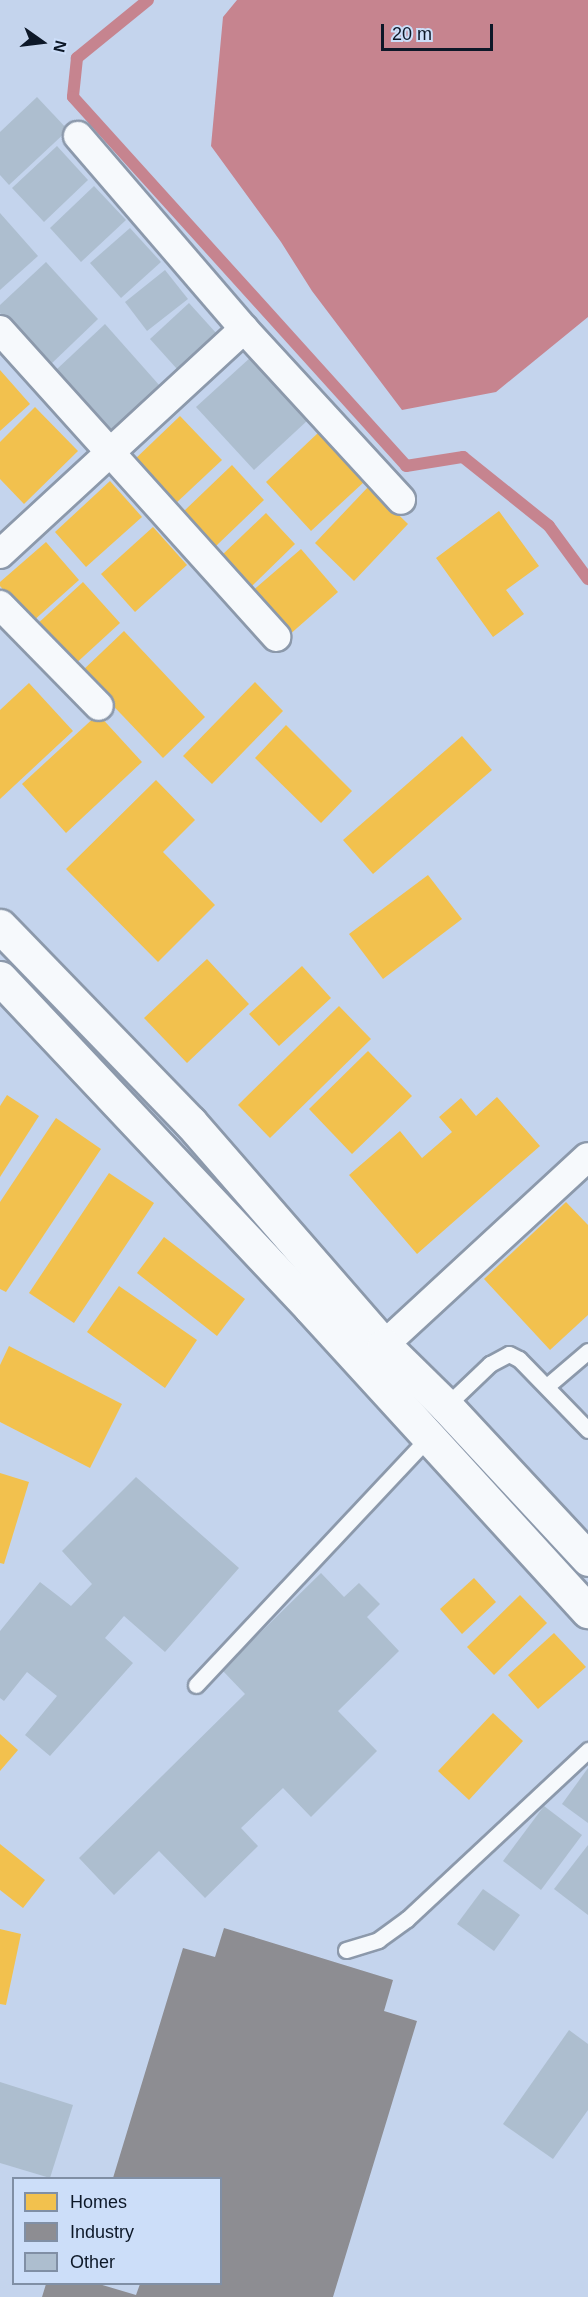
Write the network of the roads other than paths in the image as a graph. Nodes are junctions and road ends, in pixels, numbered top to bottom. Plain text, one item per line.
1 (78, 136) dead end
2 (244, 329) junction
3 (0, 330) edge
4 (110, 453) junction
5 (401, 500) dead end
6 (0, 554) edge
7 (0, 605) edge
8 (276, 637) dead end
9 (99, 706) dead end
10 (0, 926) edge
11 (0, 978) edge
12 (588, 1157) edge
13 (384, 1345) junction
14 (588, 1351) edge
15 (547, 1386) junction
16 (446, 1406) junction
17 (588, 1430) edge
18 (428, 1438) junction
19 (588, 1559) edge
20 (588, 1611) edge
21 (196, 1685) dead end
22 (588, 1750) edge
23 (346, 1950) dead end

1 - 2 street
2 - 4 street
2 - 5 street
3 - 4 street
4 - 6 street
4 - 8 street
7 - 9 street
10 - 13 highway
11 - 18 highway
12 - 13 street
13 - 16 highway
14 - 15 lane
15 - 16 lane
15 - 17 lane
16 - 19 highway
18 - 20 highway
18 - 21 lane
22 - 23 lane

